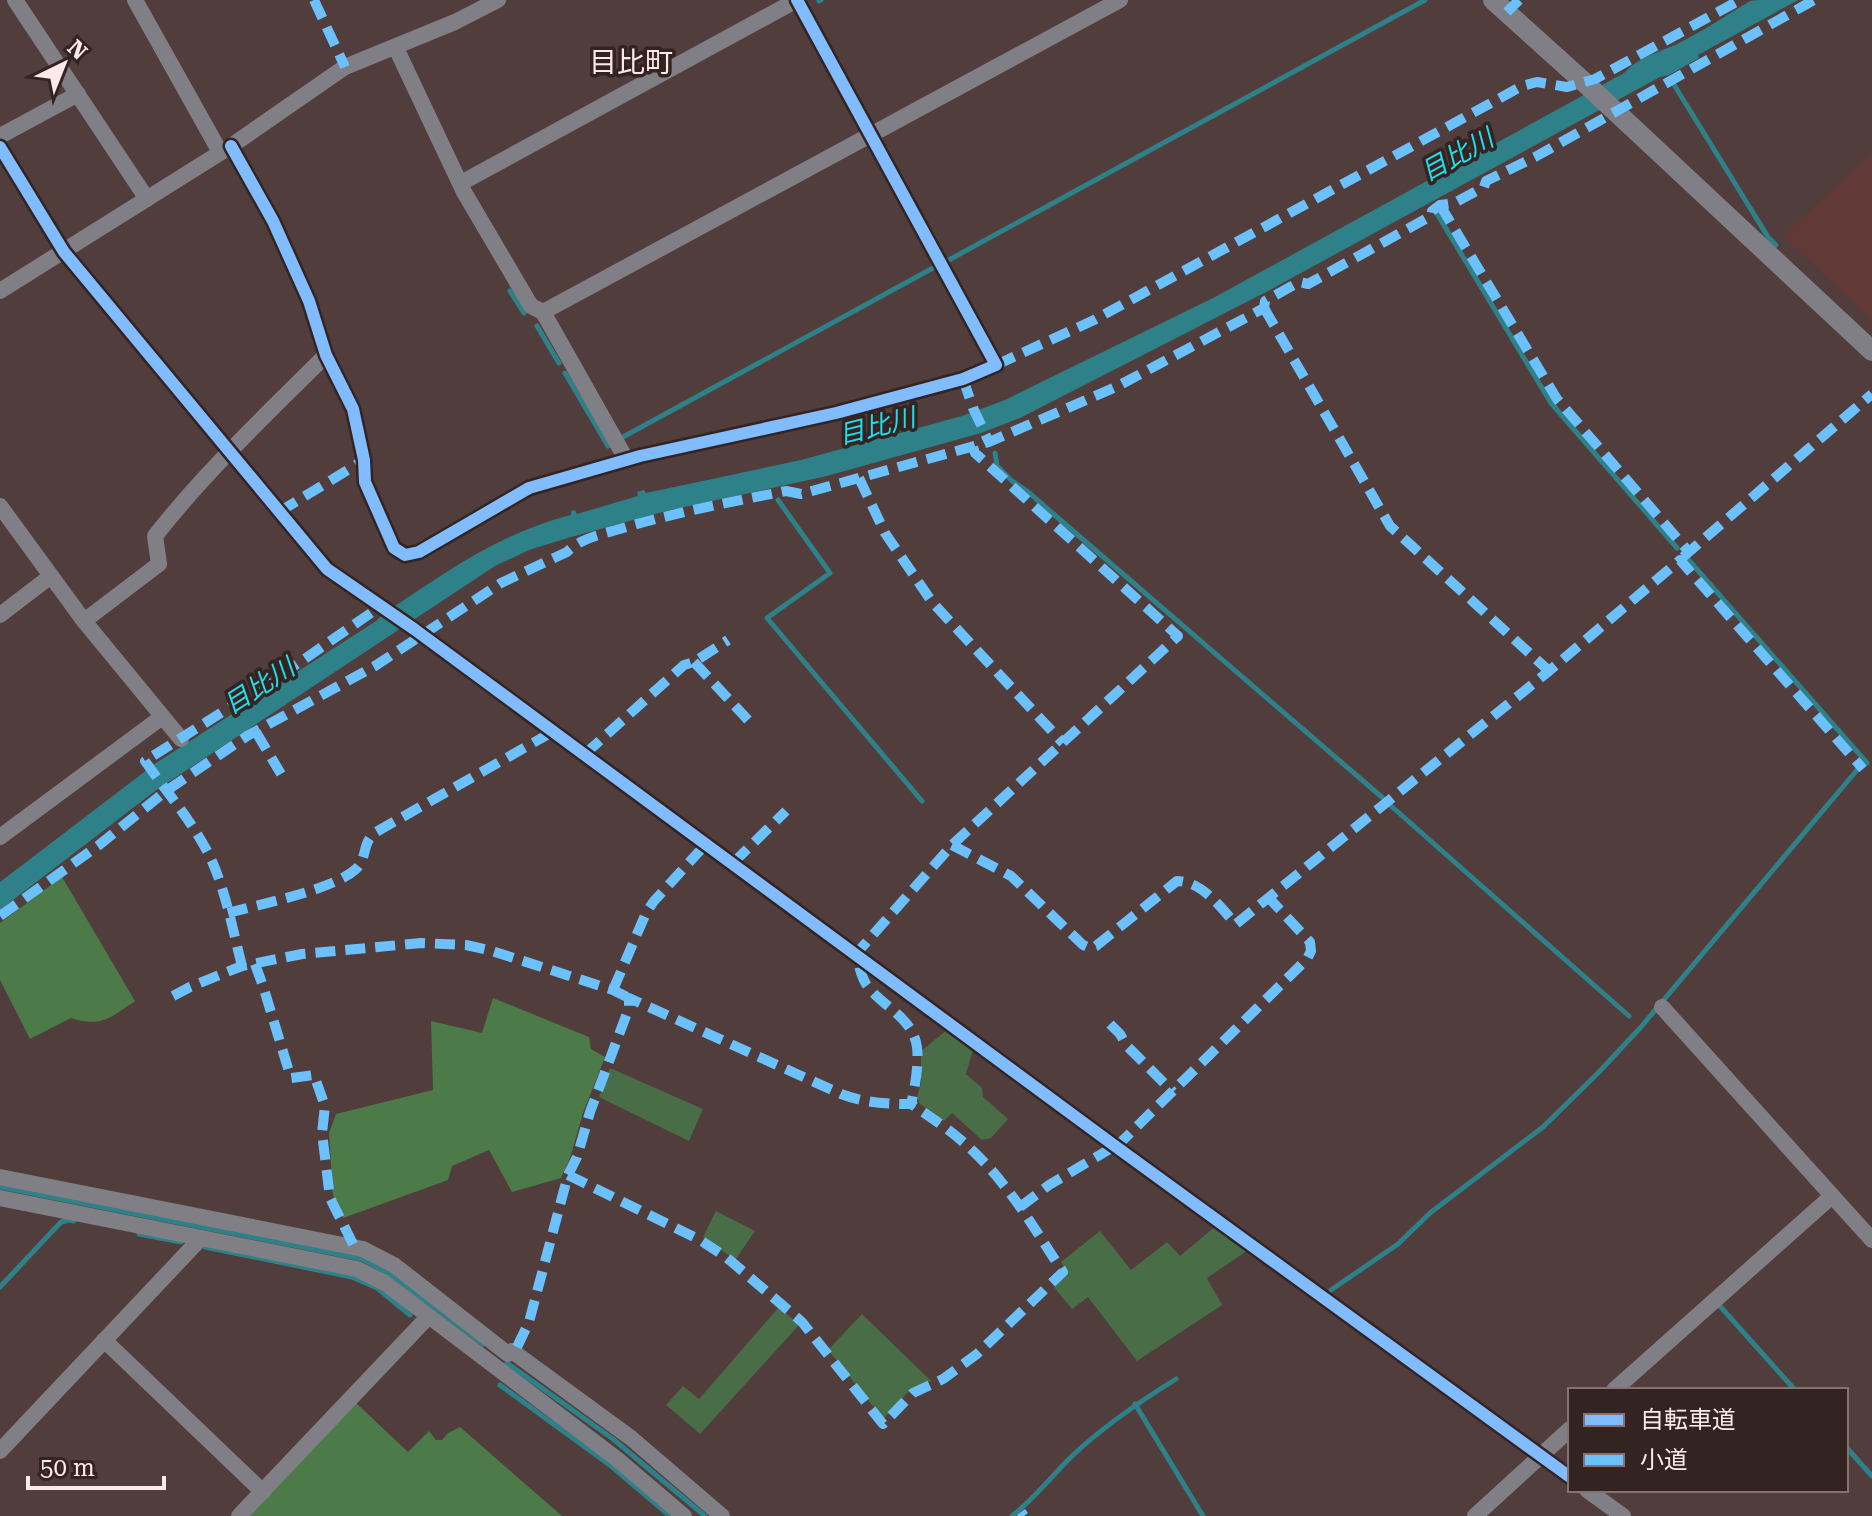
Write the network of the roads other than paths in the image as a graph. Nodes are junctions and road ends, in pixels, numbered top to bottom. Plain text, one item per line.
1 (15, 0) edge
2 (135, 0) edge
3 (498, 0) edge
4 (797, 0) edge
5 (1120, 0) edge
6 (1493, 0) edge
7 (396, 48) junction
8 (78, 94) junction
9 (871, 135) junction
10 (0, 136) edge
11 (0, 147) edge
12 (226, 149) junction
13 (461, 183) junction
14 (147, 199) junction
15 (64, 252) junction
16 (0, 291) edge
17 (543, 312) junction
18 (1872, 351) edge
19 (326, 355) junction
20 (229, 451) junction
21 (626, 459) junction
22 (0, 506) edge
23 (51, 576) junction
24 (0, 615) edge
25 (84, 621) junction
26 (162, 717) junction
27 (181, 739) dead end
28 (0, 837) edge
29 (1662, 1007) dead end
30 (0, 1177) edge
31 (1832, 1196) junction
32 (0, 1198) edge
33 (201, 1238) junction
34 (1872, 1240) edge
35 (428, 1317) junction
36 (104, 1340) junction
37 (512, 1351) junction
38 (496, 1368) junction
39 (1616, 1388) edge
40 (1568, 1431) edge
41 (0, 1451) edge
42 (1540, 1456) junction
43 (1568, 1476) edge
44 (263, 1492) junction
45 (1590, 1492) edge
46 (239, 1516) edge
47 (684, 1516) edge
48 (722, 1516) edge
49 (1475, 1516) edge
50 (1623, 1516) edge

1 - 8 street
2 - 12 street
3 - 7 street
4 - 9 street
4 - 13 street
5 - 9 street
6 - 18 street
7 - 12 street
7 - 13 street
8 - 10 street
8 - 14 street
9 - 17 street
9 - 21 street
11 - 15 street
12 - 14 street
12 - 19 street
13 - 17 street
14 - 15 street
15 - 16 street
15 - 20 street
17 - 21 street
19 - 20 street
19 - 21 street
20 - 25 street
20 - 42 street
22 - 23 street
23 - 24 street
23 - 25 street
25 - 26 street
26 - 27 street
26 - 28 street
29 - 31 street
30 - 37 street
31 - 34 street
31 - 39 street
32 - 33 street
33 - 35 street
33 - 36 street
35 - 38 street
35 - 44 street
36 - 41 street
36 - 44 street
37 - 38 street
37 - 48 street
38 - 47 street
40 - 42 street
42 - 43 street
42 - 49 street
44 - 46 street
45 - 50 street

